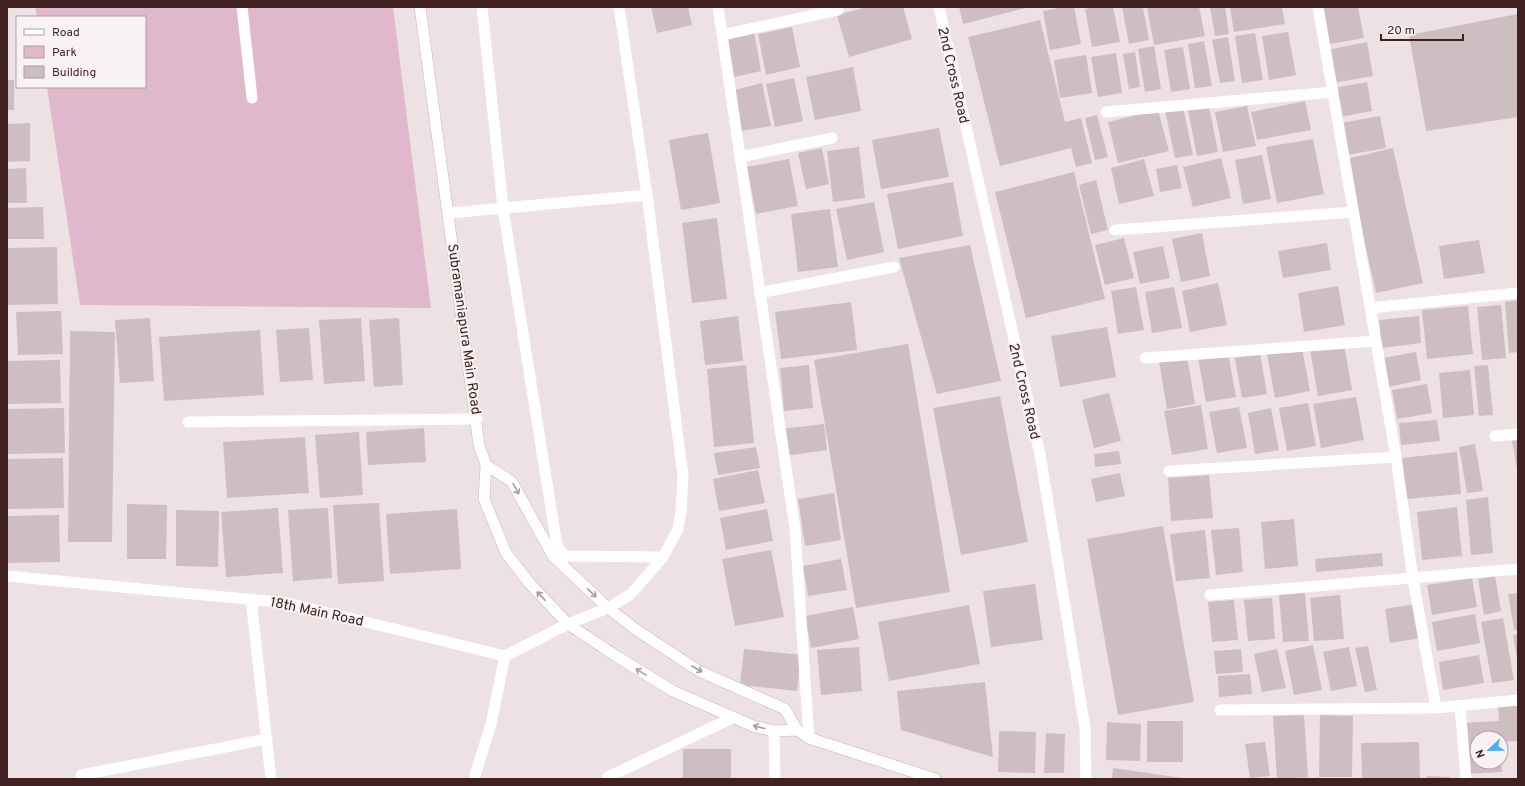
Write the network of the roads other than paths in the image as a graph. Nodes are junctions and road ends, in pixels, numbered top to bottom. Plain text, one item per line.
1 (242, 7) edge
2 (420, 7) edge
3 (482, 7) edge
4 (618, 7) edge
5 (718, 7) edge
6 (939, 7) edge
7 (1318, 7) edge
8 (838, 10) dead end
9 (722, 35) junction
10 (1332, 92) junction
11 (252, 98) dead end
12 (1106, 112) dead end
13 (832, 138) dead end
14 (740, 157) junction
15 (647, 195) junction
16 (503, 208) junction
17 (1353, 212) junction
18 (449, 213) junction
19 (1115, 230) dead end
20 (894, 267) dead end
21 (1518, 293) edge
22 (759, 294) junction
23 (1370, 308) junction
24 (1376, 341) junction
25 (1145, 358) dead end
26 (477, 419) junction
27 (188, 422) dead end
28 (1518, 434) edge
29 (1495, 436) dead end
30 (1396, 457) junction
31 (486, 465) junction
32 (1169, 471) dead end
33 (664, 557) junction
34 (1518, 569) edge
35 (7, 576) edge
36 (1413, 579) junction
37 (1210, 595) dead end
38 (251, 599) junction
39 (608, 608) junction
40 (568, 624) junction
41 (505, 656) junction
42 (1518, 700) edge
43 (1460, 706) junction
44 (1436, 708) junction
45 (1220, 710) dead end
46 (732, 718) junction
47 (797, 730) junction
48 (774, 731) junction
49 (809, 738) junction
50 (267, 739) junction
51 (81, 775) dead end
52 (608, 776) dead end
53 (271, 779) edge
54 (474, 779) edge
55 (775, 779) edge
56 (935, 779) edge
57 (1086, 779) edge
58 (1466, 779) edge

1 - 11 street
2 - 18 street, Subramaniapura Main Road
3 - 16 street
4 - 15 street
5 - 9 street
6 - 57 street, 2nd Cross Road
7 - 10 street
8 - 9 street
9 - 14 street
10 - 12 street
10 - 17 street
13 - 14 street
14 - 22 street
15 - 16 street
15 - 33 street
16 - 18 street
16 - 33 street
17 - 19 street
17 - 23 street
18 - 26 street, Subramaniapura Main Road
20 - 22 street
21 - 23 street
22 - 49 street
23 - 24 street
24 - 25 street
24 - 30 street
26 - 27 street
26 - 31 street, Subramaniapura Main Road
28 - 29 street
30 - 32 street
30 - 36 street
31 -> 39 street
40 -> 31 street, Subramaniapura Main Road
33 - 39 street
34 - 36 street
35 - 38 street, 18th Main Road
36 - 37 street
36 - 44 street
38 - 41 street, 18th Main Road
38 - 50 street
39 - 40 street
39 -> 47 street
40 - 41 street
46 -> 40 street, Subramaniapura Main Road
41 - 54 street
42 - 43 street
43 - 44 street
43 - 58 street
44 - 45 street
48 -> 46 street, Subramaniapura Main Road
46 - 52 street
47 - 48 street, Subramaniapura Main Road
47 - 49 street
48 - 55 street
49 - 56 street
50 - 51 street
50 - 53 street

